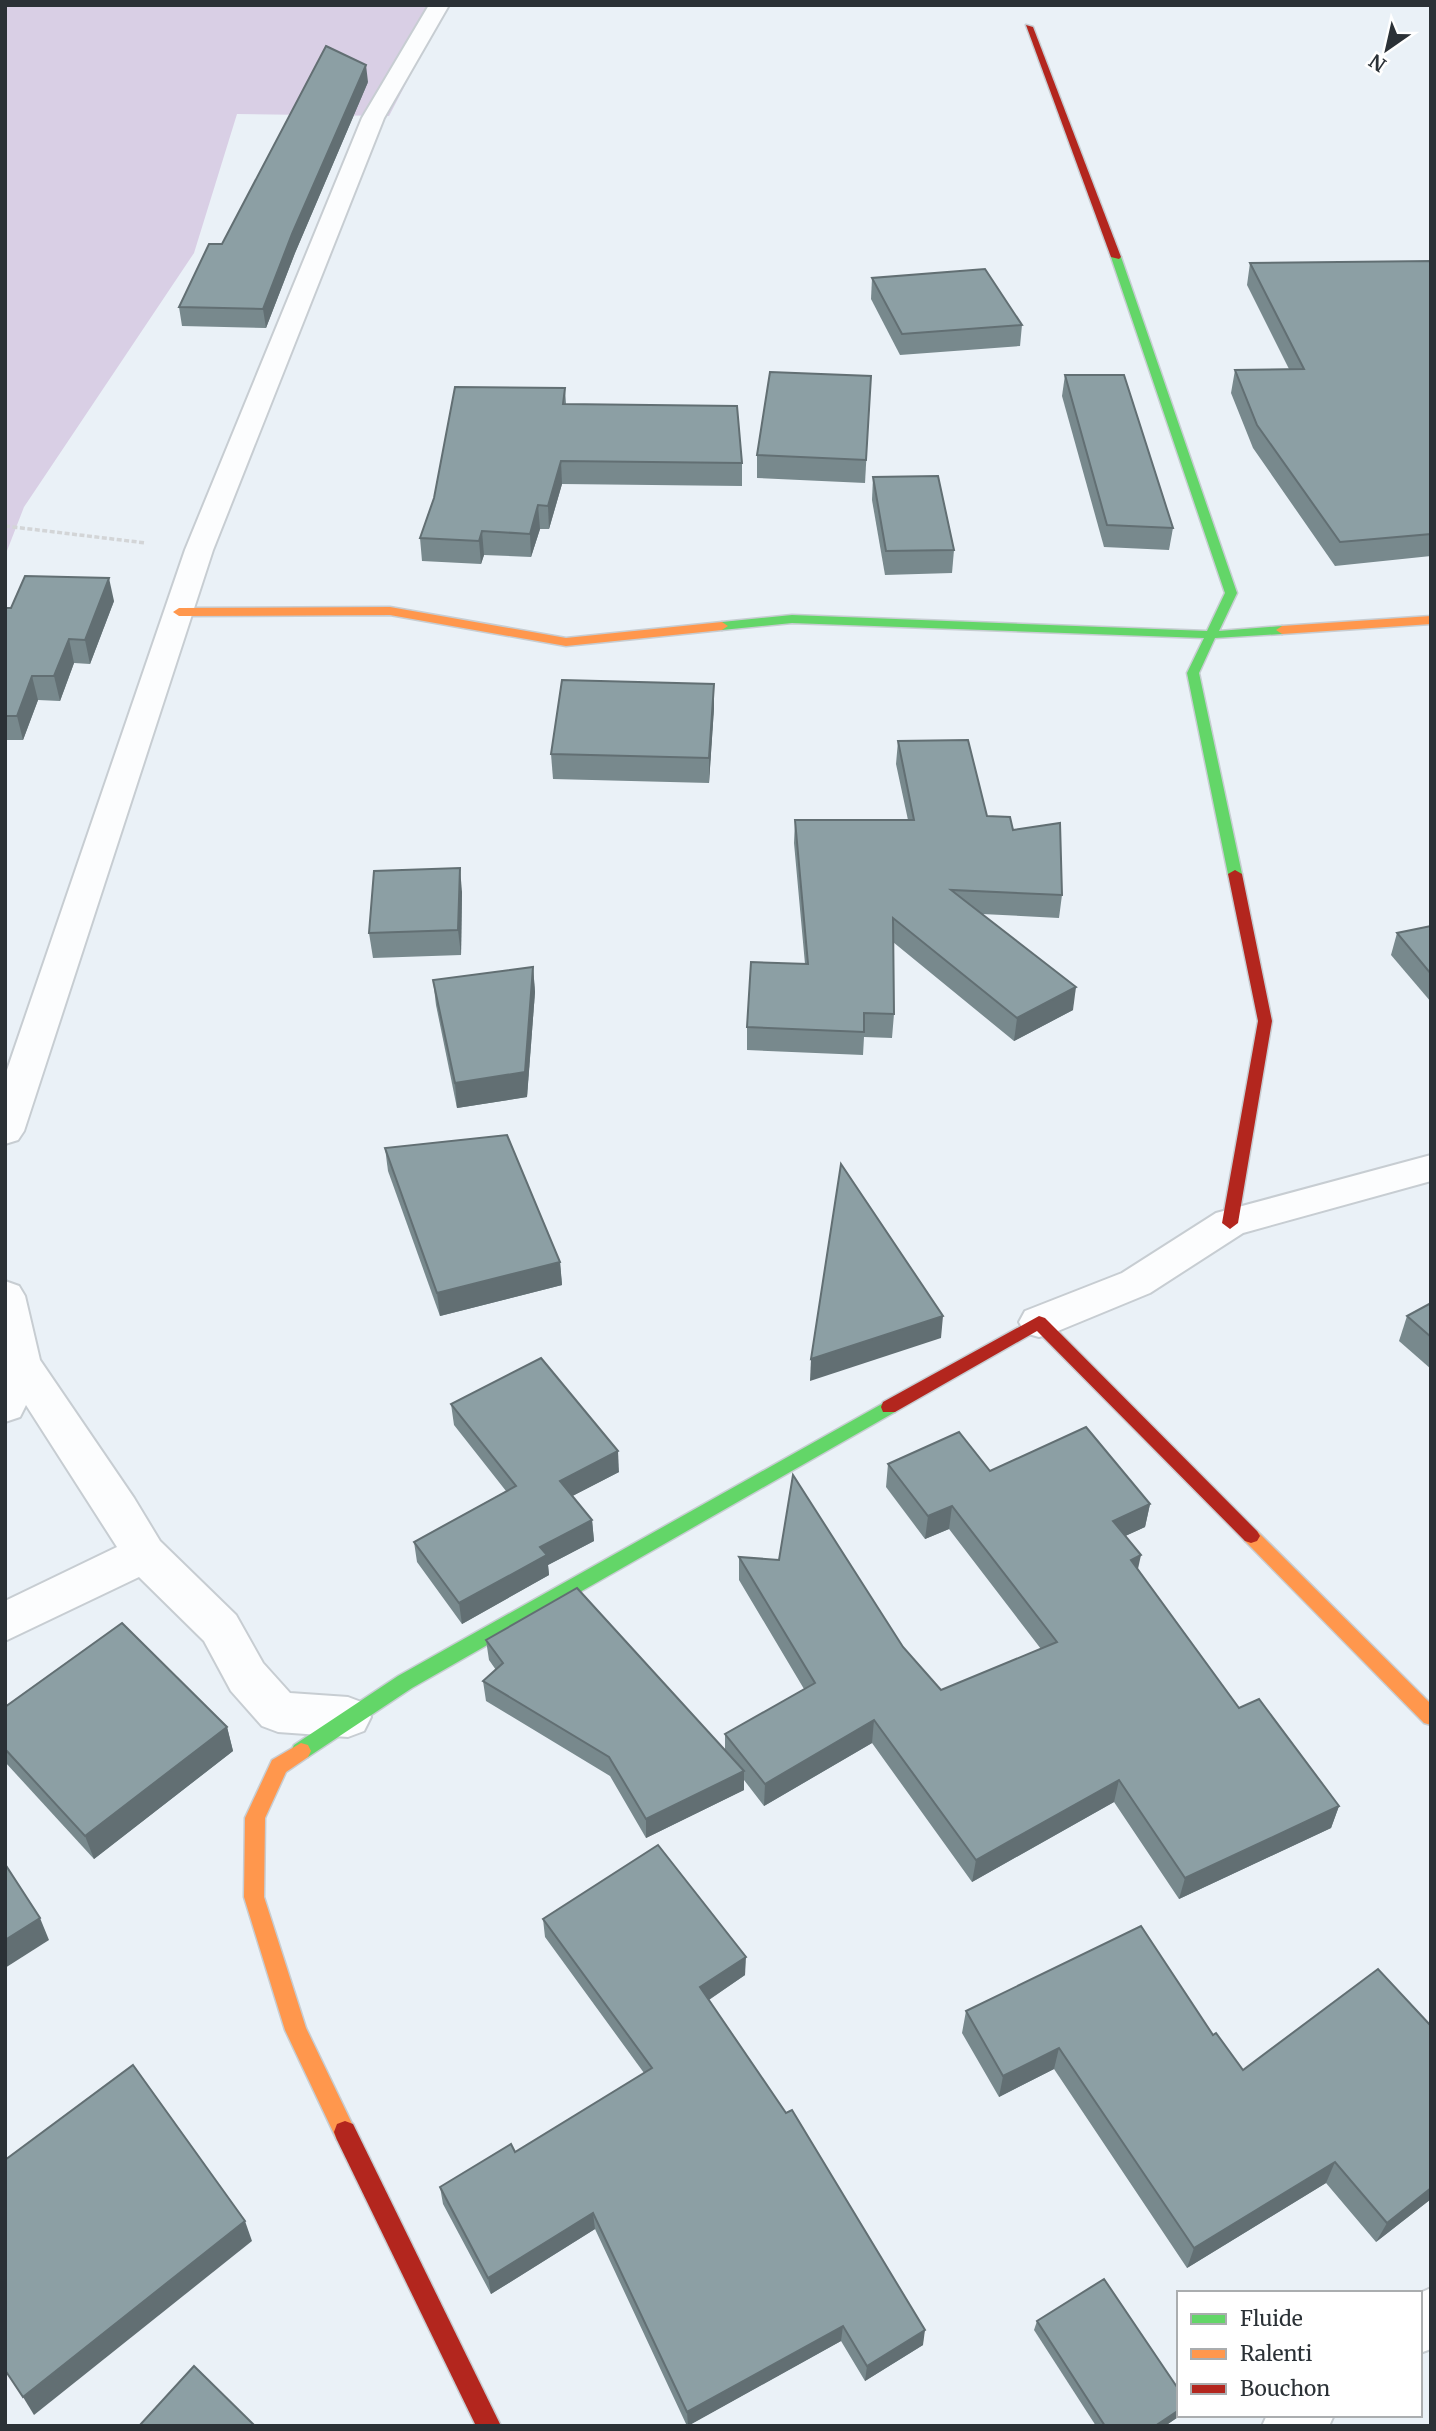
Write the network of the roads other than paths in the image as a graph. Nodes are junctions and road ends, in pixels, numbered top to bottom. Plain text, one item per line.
1 (439, 5) edge
2 (1029, 27) dead end
3 (179, 612) junction
4 (1431, 620) edge
5 (1213, 635) junction
6 (5, 1131) edge
7 (1431, 1168) edge
8 (1230, 1223) junction
9 (5, 1296) edge
10 (1039, 1322) junction
11 (20, 1363) junction
12 (5, 1406) edge
13 (144, 1554) junction
14 (5, 1622) edge
15 (348, 1717) junction
16 (1431, 1717) edge
17 (489, 2426) edge

1 - 3 street
2 - 5 street
3 - 5 street
3 - 6 street
4 - 5 street
5 - 8 street
7 - 8 street
8 - 10 street
9 - 11 street
10 - 15 street
10 - 16 street
11 - 12 street
11 - 13 street
13 - 14 street
13 - 15 street
15 - 17 street

